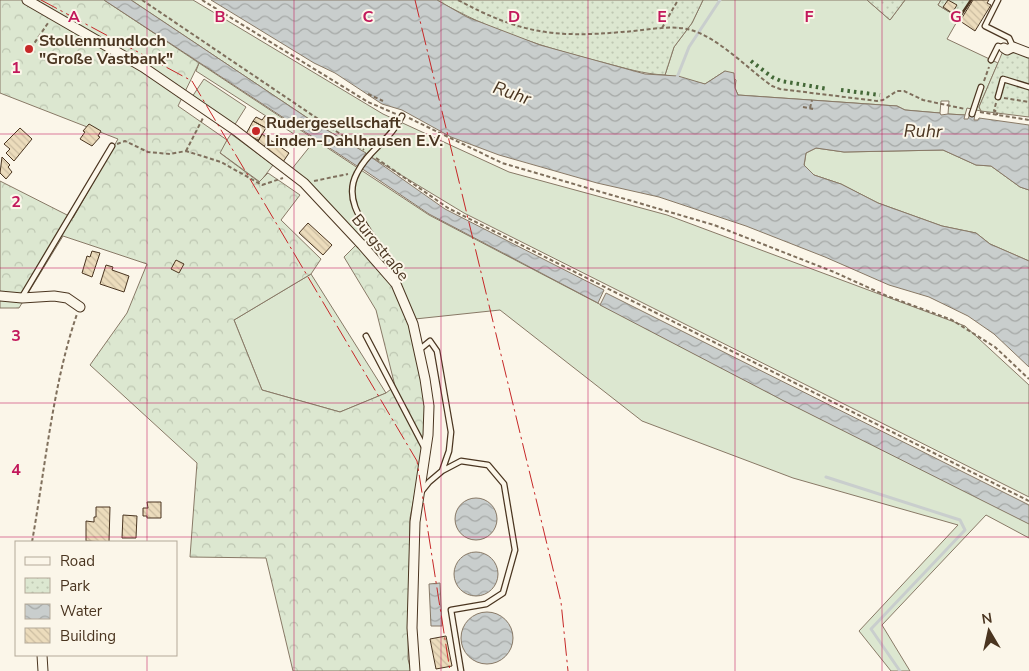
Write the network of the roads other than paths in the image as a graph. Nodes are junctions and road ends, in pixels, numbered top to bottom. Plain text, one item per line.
1 (27, 0) edge
2 (998, 0) edge
3 (1005, 47) junction
4 (1029, 54) edge
5 (991, 60) road end
6 (982, 87) road end
7 (1029, 87) edge
8 (998, 97) road end
9 (972, 114) dead end
10 (402, 116) road end
11 (112, 146) dead end
12 (396, 284) junction
13 (0, 296) edge
14 (22, 298) junction
15 (80, 307) road end
16 (366, 336) dead end
17 (418, 350) junction
18 (426, 451) junction
19 (442, 471) junction
20 (419, 495) junction
21 (42, 656) edge
22 (43, 671) edge
23 (415, 671) edge
24 (461, 671) edge

1 - 12 street, Burgstraße
2 - 3 lane
3 - 4 street
3 - 5 lane
6 - 9 lane
7 - 8 lane
10 - 12 lane
11 - 14 lane
12 - 17 street, Burgstraße
13 - 14 street
14 - 15 street
16 - 18 lane
17 - 18 street, Burgstraße
17 - 19 lane
18 - 20 street, Burgstraße
19 - 20 lane
19 - 24 lane
20 - 23 street, Burgstraße
21 - 22 street

